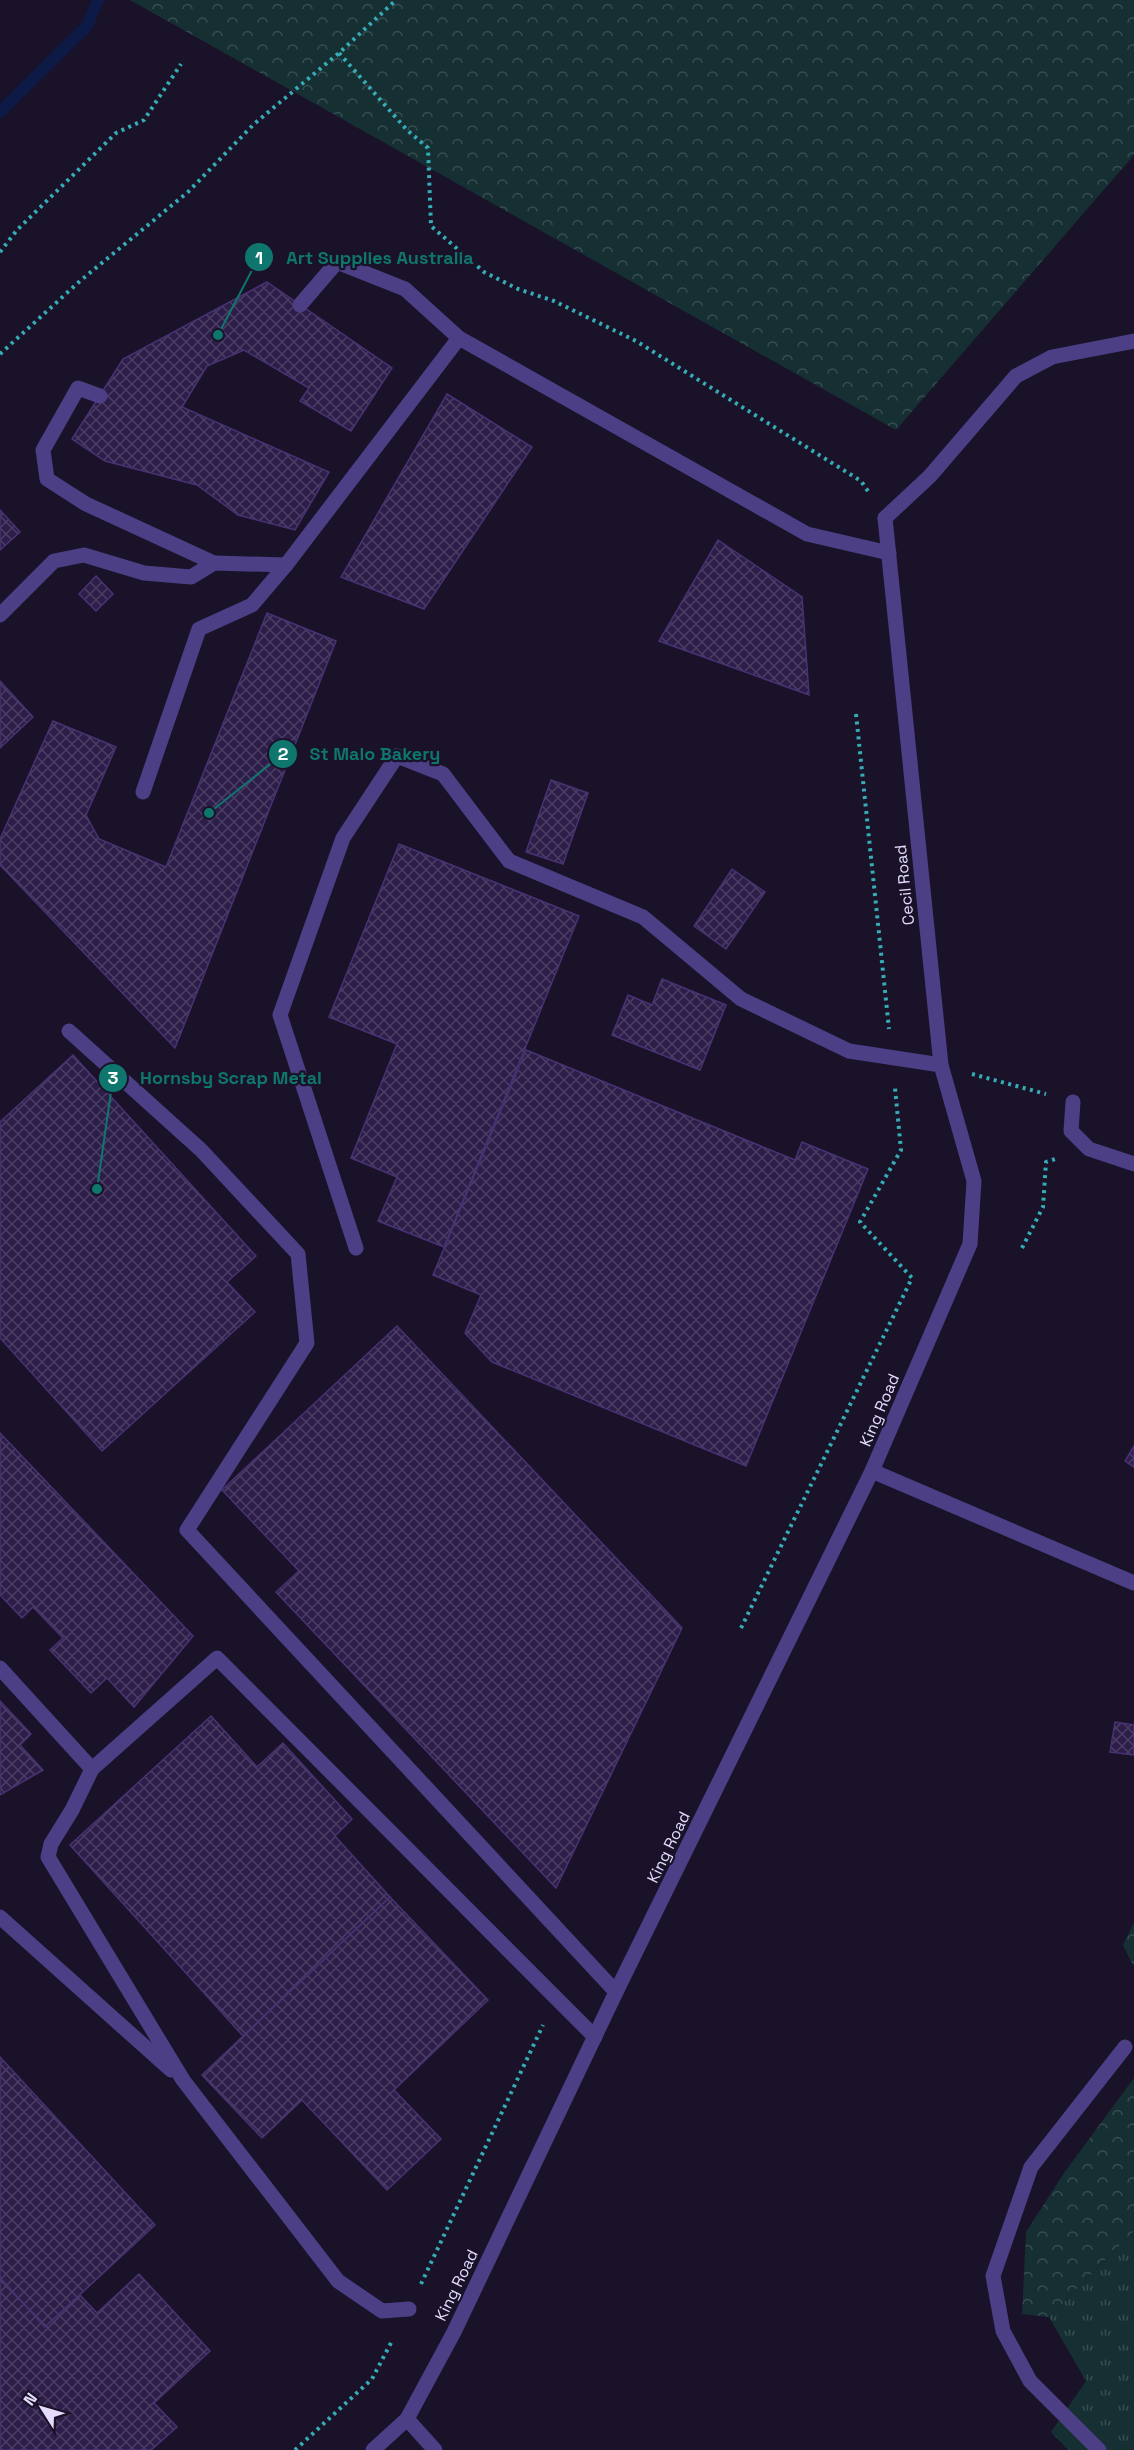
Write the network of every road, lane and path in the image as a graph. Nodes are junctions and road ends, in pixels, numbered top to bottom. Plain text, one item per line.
1 (396, 0) edge
2 (339, 53) junction
3 (181, 64) dead end
4 (0, 252) edge
5 (300, 305) dead end
6 (459, 338) junction
7 (1134, 341) edge
8 (0, 354) edge
9 (100, 396) dead end
10 (885, 518) junction
11 (889, 553) junction
12 (214, 563) junction
13 (286, 565) junction
14 (0, 615) edge
15 (856, 714) dead end
16 (142, 792) dead end
17 (69, 1031) dead end
18 (892, 1057) junction
19 (941, 1065) junction
20 (1073, 1102) joint
21 (1089, 1149) junction
22 (1134, 1164) edge
23 (970, 1244) joint
24 (356, 1248) dead end
25 (1022, 1248) dead end
26 (872, 1471) junction
27 (1134, 1583) edge
28 (741, 1628) dead end
29 (0, 1668) edge
30 (92, 1768) junction
31 (0, 1917) edge
32 (616, 1992) junction
33 (556, 1997) junction
34 (595, 2037) junction
35 (1125, 2047) dead end
36 (183, 2080) junction
37 (409, 2309) junction
38 (407, 2419) junction
39 (295, 2450) edge
40 (373, 2450) edge
41 (435, 2450) edge
42 (1098, 2450) edge

1 - 2 path
2 - 8 path
2 - 10 path
3 - 4 path
5 - 6 street
6 - 11 street
6 - 13 street
7 - 10 street
9 - 12 street
10 - 11 street, Cecil Road
11 - 19 street, Cecil Road
12 - 13 street
12 - 14 street
13 - 16 street
15 - 18 path
17 - 32 street
18 - 19 street
18 - 24 street
18 - 28 path
19 - 20 path
19 - 23 street, Cecil Road
20 - 21 street
21 - 22 street
21 - 25 path
23 - 26 street, King Road
26 - 27 street
26 - 32 street, King Road
29 - 30 street
30 - 33 street
30 - 36 street
31 - 36 street
32 - 34 street, King Road
33 - 34 street
33 - 37 path
34 - 38 street, King Road
35 - 42 street
36 - 37 street
37 - 39 path
38 - 40 street, King Road
38 - 41 street

